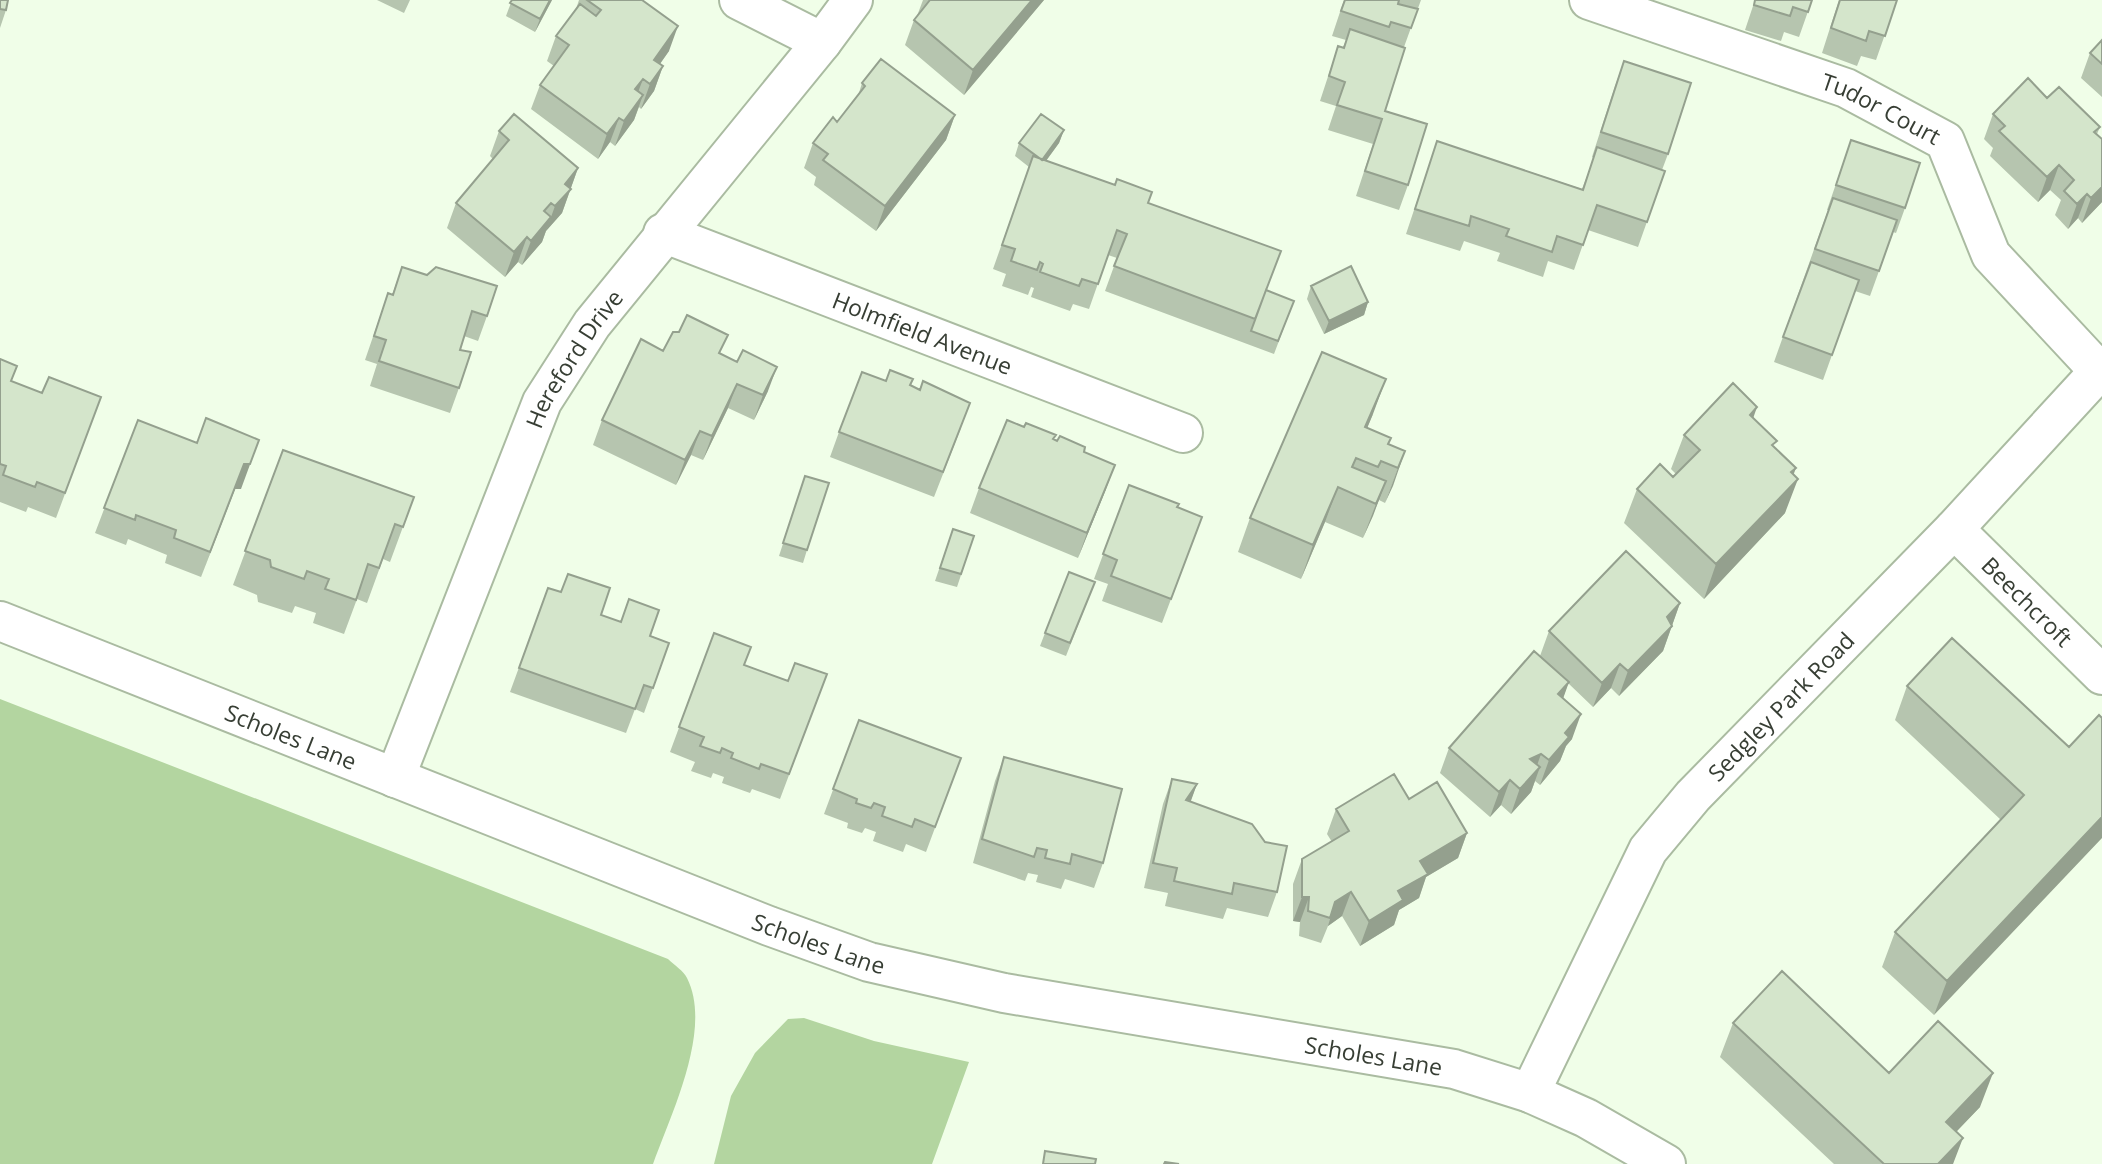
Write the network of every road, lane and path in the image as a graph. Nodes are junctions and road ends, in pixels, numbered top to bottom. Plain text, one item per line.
1 (739, 0) edge
2 (853, 0) edge
3 (1589, 0) edge
4 (822, 42) junction
5 (663, 233) junction
6 (2101, 370) edge
7 (1183, 433) dead end
8 (1954, 529) junction
9 (0, 621) edge
10 (2102, 675) edge
11 (395, 778) junction
12 (1530, 1093) junction
13 (1666, 1164) edge

1 - 4 street
2 - 4 street, Hereford Drive
3 - 6 street, Tudor Court
4 - 5 street, Hereford Drive
5 - 7 street, Holmfield Avenue
5 - 11 street, Hereford Drive
6 - 8 street, Sedgley Park Road
8 - 10 street, Beechcroft
8 - 12 street, Sedgley Park Road
9 - 11 street, Scholes Lane
11 - 12 street, Scholes Lane
12 - 13 street, Scholes Lane

